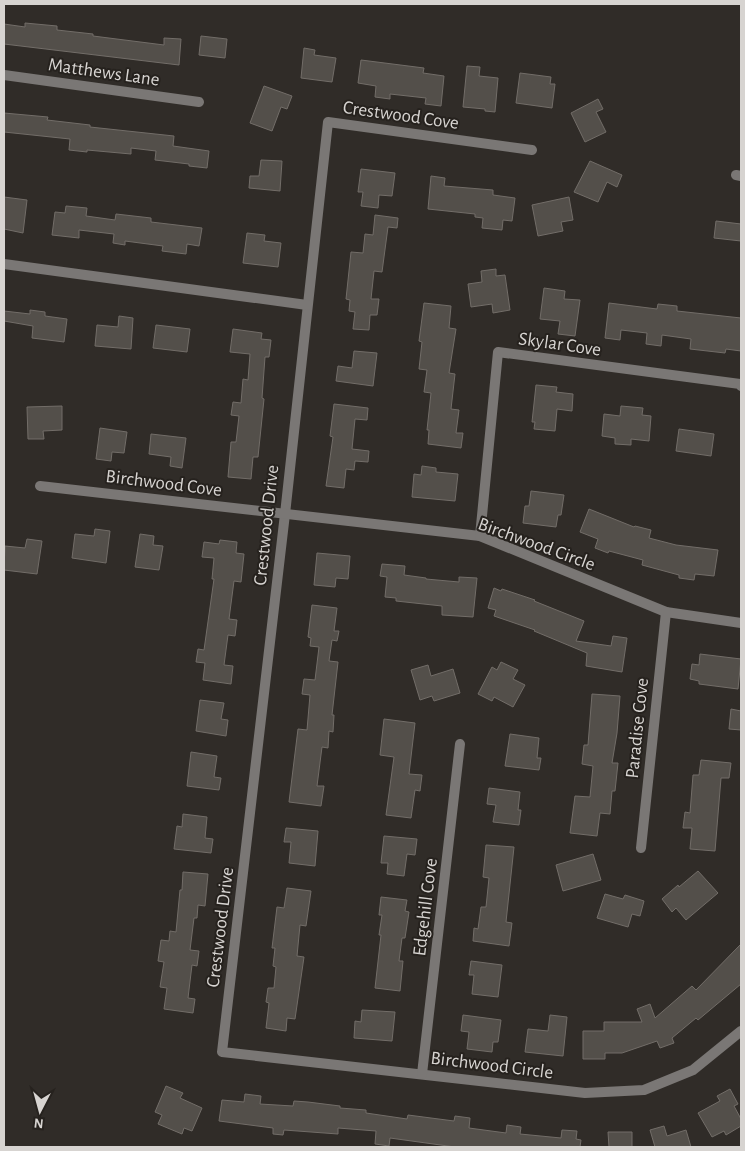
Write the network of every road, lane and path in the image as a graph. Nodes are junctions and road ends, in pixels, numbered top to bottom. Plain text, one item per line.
1 (4, 75) edge
2 (199, 102) dead end
3 (532, 150) dead end
4 (4, 264) edge
5 (307, 305) junction
6 (741, 386) edge
7 (40, 486) dead end
8 (284, 514) junction
9 (480, 536) junction
10 (666, 612) junction
11 (741, 623) edge
12 (460, 744) dead end
13 (642, 848) dead end
14 (741, 1031) edge
15 (222, 1052) joint
16 (422, 1074) junction

1 - 2 street, Matthews Lane
3 - 5 street, Crestwood Cove
4 - 5 street
5 - 8 street, Crestwood Drive
6 - 9 street, Skylar Cove
7 - 8 street, Birchwood Cove
8 - 9 street, Birchwood Circle
8 - 15 street, Crestwood Drive
9 - 10 street, Birchwood Circle
10 - 11 street, Birchwood Circle
10 - 13 street, Paradise Cove
12 - 16 street, Edgehill Cove
14 - 16 street, Birchwood Circle
15 - 16 street, Birchwood Circle

